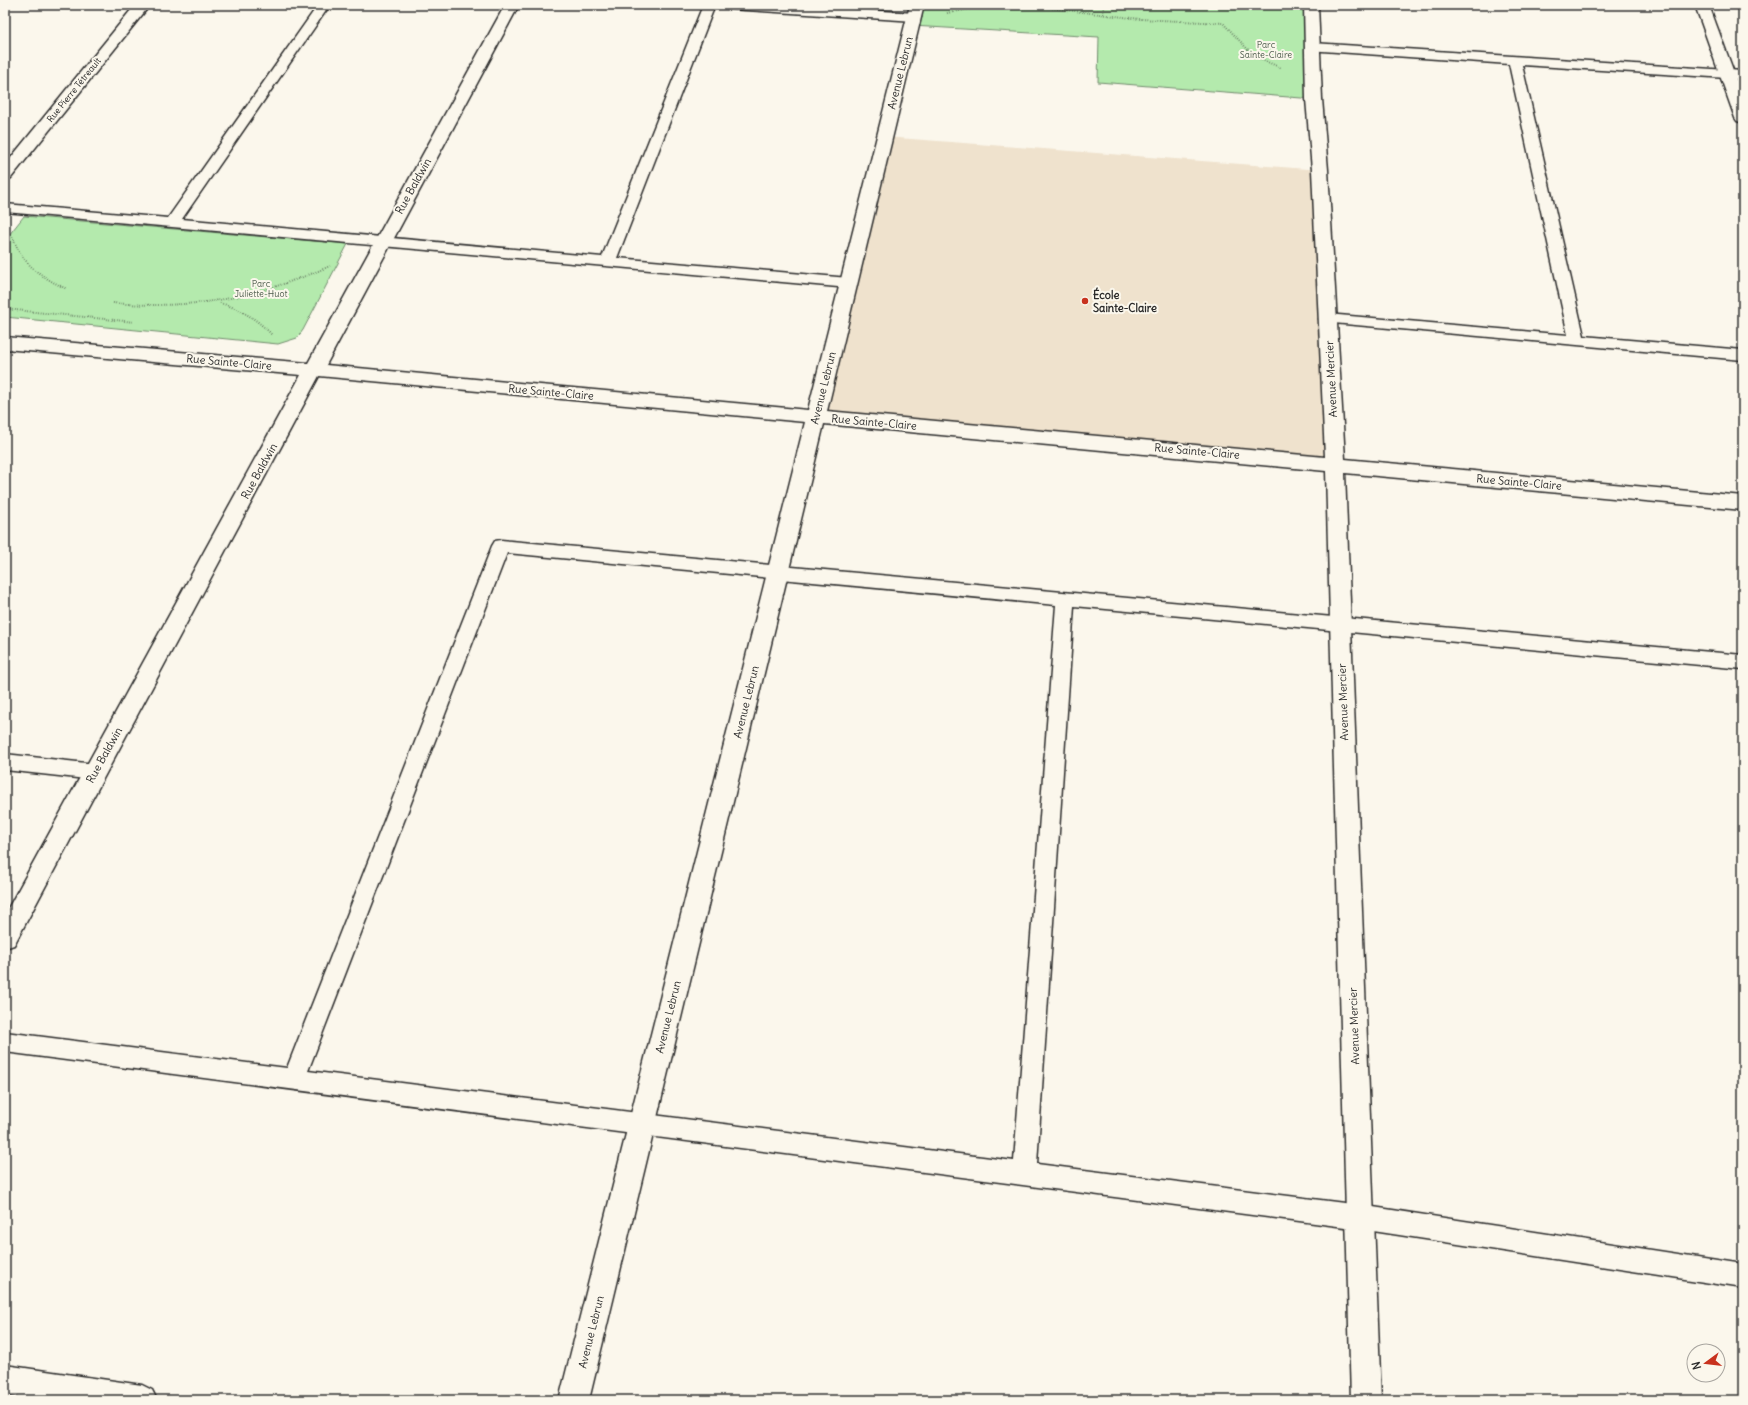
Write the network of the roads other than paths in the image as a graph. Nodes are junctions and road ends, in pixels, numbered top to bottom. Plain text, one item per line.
1 (143, 5) edge
2 (324, 5) edge
3 (512, 5) edge
4 (709, 5) edge
5 (730, 5) edge
6 (1311, 5) edge
7 (1702, 5) edge
8 (916, 11) edge
9 (1313, 47) junction
10 (1515, 60) junction
11 (1727, 74) junction
12 (1743, 75) edge
13 (1743, 118) edge
14 (5, 175) edge
15 (5, 208) edge
16 (172, 223) junction
17 (383, 242) junction
18 (608, 261) junction
19 (849, 283) junction
20 (1327, 319) junction
21 (1577, 341) junction
22 (5, 343) edge
23 (1743, 355) edge
24 (314, 370) junction
25 (817, 416) junction
26 (1335, 464) junction
27 (1743, 502) edge
28 (778, 571) junction
29 (1066, 598) junction
30 (1340, 624) junction
31 (1743, 662) edge
32 (5, 762) edge
33 (95, 772) junction
34 (5, 937) edge
35 (5, 1042) edge
36 (294, 1079) junction
37 (642, 1124) junction
38 (1026, 1174) junction
39 (1360, 1217) junction
40 (1743, 1276) edge
41 (5, 1380) edge
42 (142, 1400) edge
43 (574, 1400) edge
44 (1366, 1400) edge

1 - 14 street, Rue Pierre Tétreault
2 - 16 lane
3 - 17 street, Rue Baldwin
4 - 18 lane
5 - 8 lane
6 - 9 street, Avenue Mercier
7 - 11 street
8 - 19 street, Avenue Lebrun
9 - 10 lane
9 - 20 street, Avenue Mercier
10 - 11 lane
10 - 21 lane
11 - 12 lane
11 - 13 street
15 - 16 lane
16 - 17 lane
17 - 18 lane
17 - 24 street, Rue Baldwin
18 - 19 lane
19 - 25 street, Avenue Lebrun
20 - 21 lane
20 - 26 street, Avenue Mercier
21 - 23 lane
22 - 24 street, Rue Sainte-Claire
24 - 25 street, Rue Sainte-Claire
24 - 33 street, Rue Baldwin
25 - 26 street, Rue Sainte-Claire
25 - 28 street, Avenue Lebrun
26 - 27 street, Rue Sainte-Claire
26 - 30 street, Avenue Mercier
28 - 29 lane
28 - 36 lane
28 - 37 street, Avenue Lebrun
29 - 30 lane
29 - 38 lane
30 - 31 lane
30 - 39 street, Avenue Mercier
32 - 33 lane
33 - 34 street, Rue Baldwin
35 - 36 lane
36 - 37 lane
37 - 38 lane
37 - 43 street, Avenue Lebrun
38 - 39 lane
39 - 40 lane
39 - 44 street, Avenue Mercier
41 - 42 street

